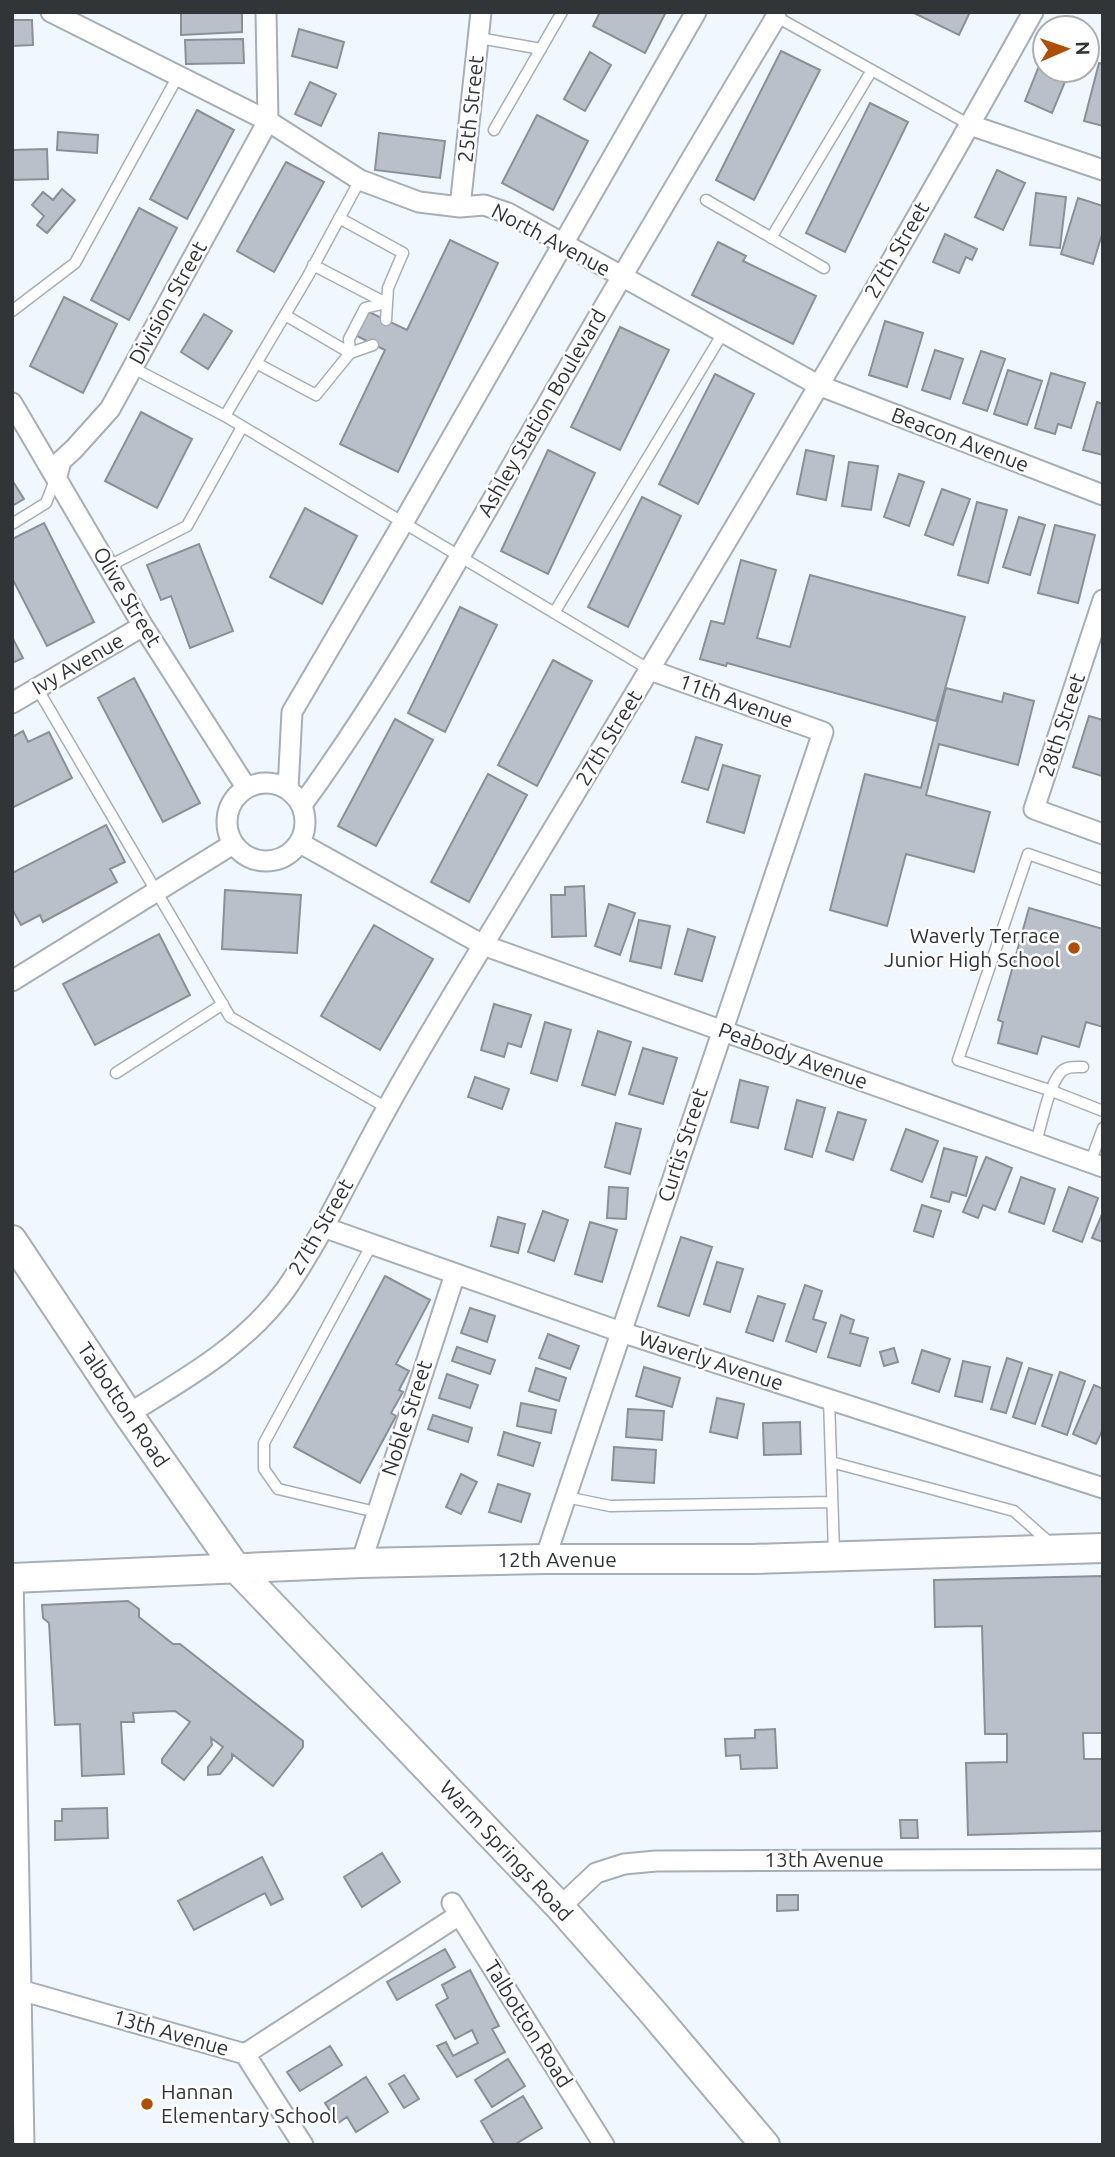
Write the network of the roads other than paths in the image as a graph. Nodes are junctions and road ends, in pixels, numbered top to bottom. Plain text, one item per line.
1 (51, 12) edge
2 (266, 12) edge
3 (481, 12) edge
4 (562, 12) edge
5 (696, 12) edge
6 (1033, 12) edge
7 (772, 15) edge
8 (479, 38) junction
9 (541, 49) junction
10 (872, 70) junction
11 (178, 76) junction
12 (268, 121) junction
13 (970, 125) junction
14 (494, 130) dead end
15 (1103, 170) edge
16 (360, 180) junction
17 (706, 201) dead end
18 (460, 207) junction
19 (339, 218) junction
20 (771, 237) junction
21 (561, 244) junction
22 (313, 265) junction
23 (824, 268) dead end
24 (621, 277) junction
25 (386, 303) junction
26 (12, 311) edge
27 (285, 314) junction
28 (386, 320) dead end
29 (723, 333) junction
30 (373, 345) dead end
31 (350, 354) junction
32 (256, 363) junction
33 (133, 368) junction
34 (818, 385) junction
35 (12, 403) edge
36 (225, 416) junction
37 (242, 427) junction
38 (57, 476) junction
39 (1103, 495) edge
40 (403, 523) junction
41 (12, 524) edge
42 (459, 557) junction
43 (109, 566) junction
44 (1103, 600) edge
45 (554, 614) junction
46 (143, 626) junction
47 (650, 670) junction
48 (37, 688) junction
49 (12, 703) edge
50 (823, 732) joint
51 (246, 787) junction
52 (288, 789) junction
53 (302, 805) junction
54 (1103, 834) edge
55 (233, 844) junction
56 (300, 844) junction
57 (1103, 880) edge
58 (157, 891) junction
59 (483, 945) junction
60 (12, 981) edge
61 (223, 1004) junction
62 (722, 1031) junction
63 (1083, 1067) dead end
64 (116, 1073) dead end
65 (1052, 1090) junction
66 (387, 1108) junction
67 (1103, 1111) edge
68 (1103, 1128) edge
69 (1036, 1142) junction
70 (1096, 1165) edge
71 (323, 1227) junction
72 (12, 1240) edge
73 (372, 1244) junction
74 (455, 1274) junction
75 (621, 1332) junction
76 (829, 1399) junction
77 (128, 1414) junction
78 (831, 1462) junction
79 (1103, 1488) edge
80 (566, 1497) junction
81 (832, 1502) junction
82 (376, 1512) junction
83 (1103, 1548) edge
84 (1058, 1549) junction
85 (834, 1556) junction
86 (545, 1559) junction
87 (361, 1563) junction
88 (236, 1568) junction
89 (12, 1578) edge
90 (1103, 1859) edge
91 (560, 1907) junction
92 (456, 1909) joint
93 (16, 1990) edge
94 (245, 2054) junction
95 (24, 2145) edge
96 (303, 2145) edge
97 (604, 2145) edge
98 (765, 2145) edge

1 - 11 street, North Avenue
2 - 12 street
3 - 8 street, 25th Street
4 - 9 lane
5 - 21 street
6 - 13 street, 27th Street
7 - 10 lane
7 - 24 street, Ashley Station Boulevard
8 - 9 lane
8 - 18 street, 25th Street
9 - 14 lane
10 - 13 lane
10 - 20 lane
11 - 12 street, North Avenue
11 - 26 lane
12 - 16 street, North Avenue
12 - 33 street, Division Street
13 - 15 street
13 - 34 street, 27th Street
16 - 18 street, North Avenue
16 - 19 lane
17 - 20 lane
18 - 21 street, North Avenue
19 - 22 lane
19 - 25 lane
20 - 23 lane
21 - 24 street, North Avenue
21 - 40 street
22 - 25 lane
22 - 27 lane
24 - 29 street, North Avenue
24 - 42 street, Ashley Station Boulevard
25 - 28 lane
25 - 31 lane
27 - 31 lane
27 - 32 lane
29 - 34 street, North Avenue
29 - 45 lane
30 - 31 lane
31 - 32 lane
32 - 36 lane
33 - 36 lane
33 - 38 street, Division Street
34 - 39 street, Beacon Avenue
34 - 47 street, 27th Street
35 - 38 street, Olive Street
36 - 37 lane
37 - 40 lane
37 - 43 lane
38 - 41 lane
38 - 43 street, Olive Street
40 - 42 lane
40 - 52 street
42 - 45 lane
42 - 53 street, Ashley Station Boulevard
43 - 46 street, Olive Street
44 - 54 street, 28th Street
45 - 47 lane
46 - 48 street, Ivy Avenue
46 - 51 street, Olive Street
47 - 50 street, 11th Avenue
47 - 59 street, 27th Street
48 - 49 street, Ivy Avenue
48 - 58 lane
50 - 62 street, Curtis Street
51 - 52 street
51 - 55 street
52 - 53 street
53 - 56 street
55 - 56 street
55 - 58 street
56 - 59 street
57 - 65 lane
58 - 60 street
58 - 61 lane
59 - 62 street, Peabody Avenue
59 - 66 street, 27th Street
61 - 64 lane
61 - 66 lane
62 - 69 street, Peabody Avenue
62 - 75 street, Curtis Street
63 - 65 lane
65 - 67 lane
65 - 69 lane
66 - 71 street, 27th Street
68 - 70 lane
69 - 70 street, Peabody Avenue
71 - 73 street, Waverly Avenue
71 - 77 street, 27th Street
72 - 77 main road, Talbotton Road
73 - 74 street, Waverly Avenue
73 - 82 lane
74 - 75 street, Waverly Avenue
74 - 82 street, Noble Street
75 - 76 street, Waverly Avenue
75 - 80 street, Curtis Street
76 - 78 lane
76 - 79 street, Waverly Avenue
77 - 88 main road, Talbotton Road
78 - 81 lane
78 - 84 lane
80 - 81 lane
80 - 86 street, Curtis Street
81 - 85 lane
82 - 87 street, Noble Street
83 - 84 main road, 12th Avenue
84 - 85 main road, 12th Avenue
85 - 86 main road, 12th Avenue
86 - 87 main road, 12th Avenue
87 - 88 main road, 12th Avenue
88 - 89 main road, 12th Avenue
88 - 91 main road, Warm Springs Road
89 - 93 street
90 - 91 street, 13th Avenue
91 - 98 main road, Warm Springs Road
92 - 94 street, 13th Avenue
92 - 97 street, Talbotton Road
93 - 94 street, 13th Avenue
93 - 95 street
94 - 96 street

